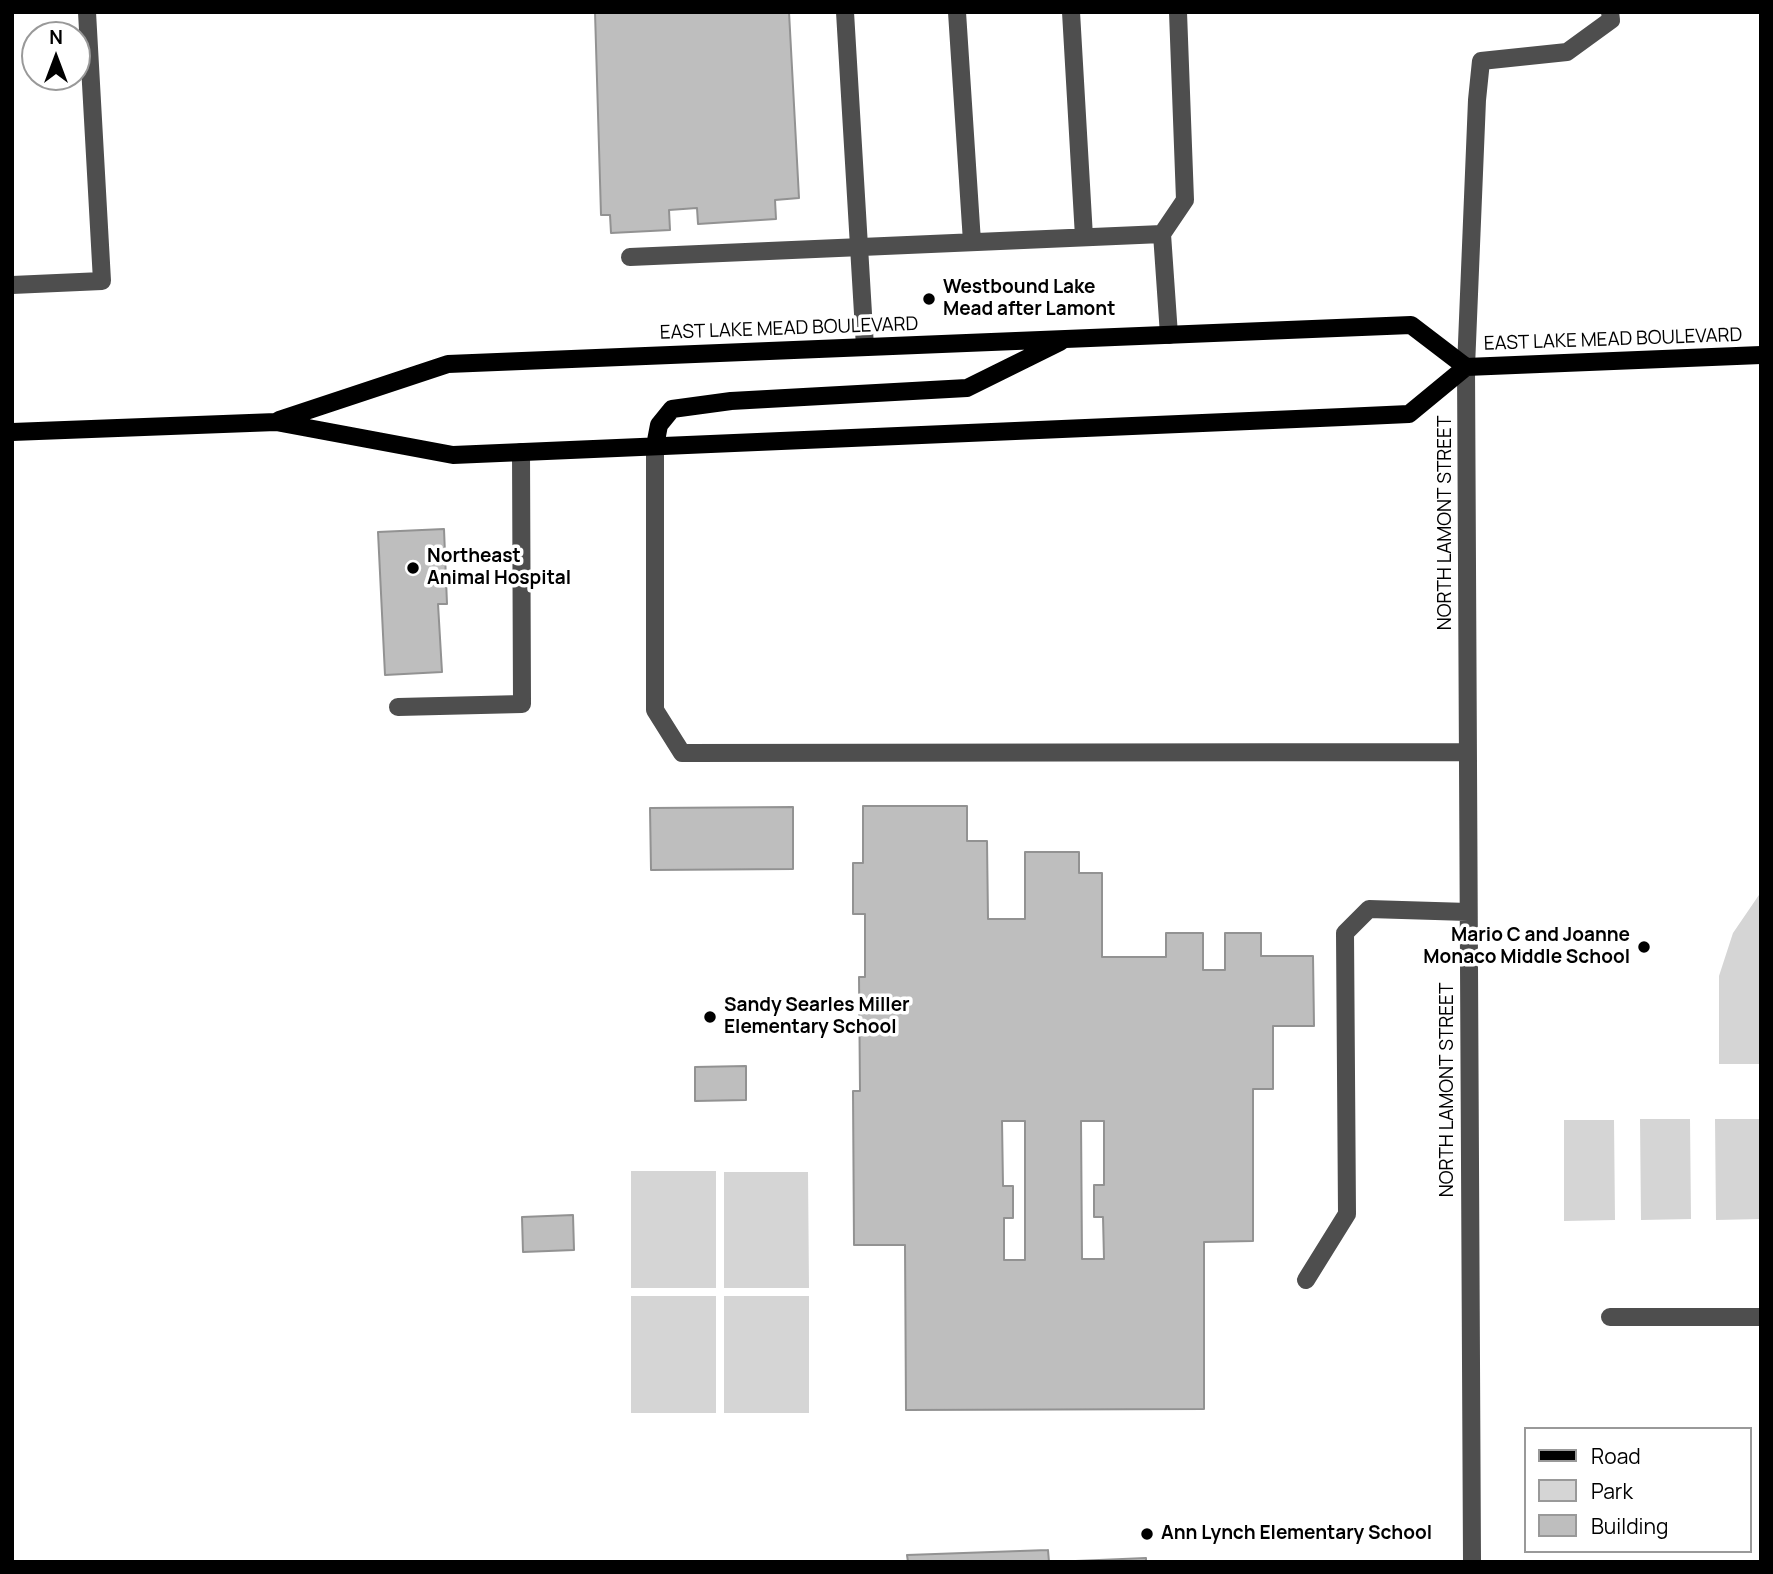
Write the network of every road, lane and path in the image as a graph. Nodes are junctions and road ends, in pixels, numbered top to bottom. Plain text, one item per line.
1 (87, 12) edge
2 (845, 12) edge
3 (957, 12) edge
4 (1071, 12) edge
5 (1178, 12) edge
6 (1610, 12) edge
7 (1162, 234) junction
8 (1084, 237) junction
9 (972, 242) junction
10 (859, 247) junction
11 (630, 257) dead end
12 (12, 285) edge
13 (1169, 335) junction
14 (1066, 339) junction
15 (865, 347) junction
16 (1761, 355) edge
17 (1466, 367) junction
18 (275, 422) junction
19 (12, 432) edge
20 (655, 446) junction
21 (520, 452) junction
22 (398, 707) dead end
23 (1467, 751) junction
24 (1468, 912) junction
25 (1306, 1280) dead end
26 (1610, 1317) dead end
27 (1761, 1317) edge
28 (1472, 1562) edge

1 - 12 street
2 - 10 street
3 - 9 street
4 - 8 street
5 - 7 street
6 - 17 street, NORTH LAMONT STREET
7 - 8 street
7 - 13 street
8 - 9 street
9 - 10 street
10 - 11 street
10 - 15 street
13 - 14 main road, EAST LAKE MEAD BOULEVARD
13 - 17 main road, EAST LAKE MEAD BOULEVARD
14 - 15 main road, EAST LAKE MEAD BOULEVARD
14 - 20 main road
15 - 18 main road, EAST LAKE MEAD BOULEVARD
16 - 17 main road, EAST LAKE MEAD BOULEVARD
17 - 20 main road, EAST LAKE MEAD BOULEVARD
17 - 23 street, NORTH LAMONT STREET
18 - 19 main road, EAST LAKE MEAD BOULEVARD
18 - 21 main road, EAST LAKE MEAD BOULEVARD
20 - 21 main road, EAST LAKE MEAD BOULEVARD
20 - 23 street
21 - 22 street
23 - 24 street, NORTH LAMONT STREET
24 - 25 street
24 - 28 street, NORTH LAMONT STREET
26 - 27 street

